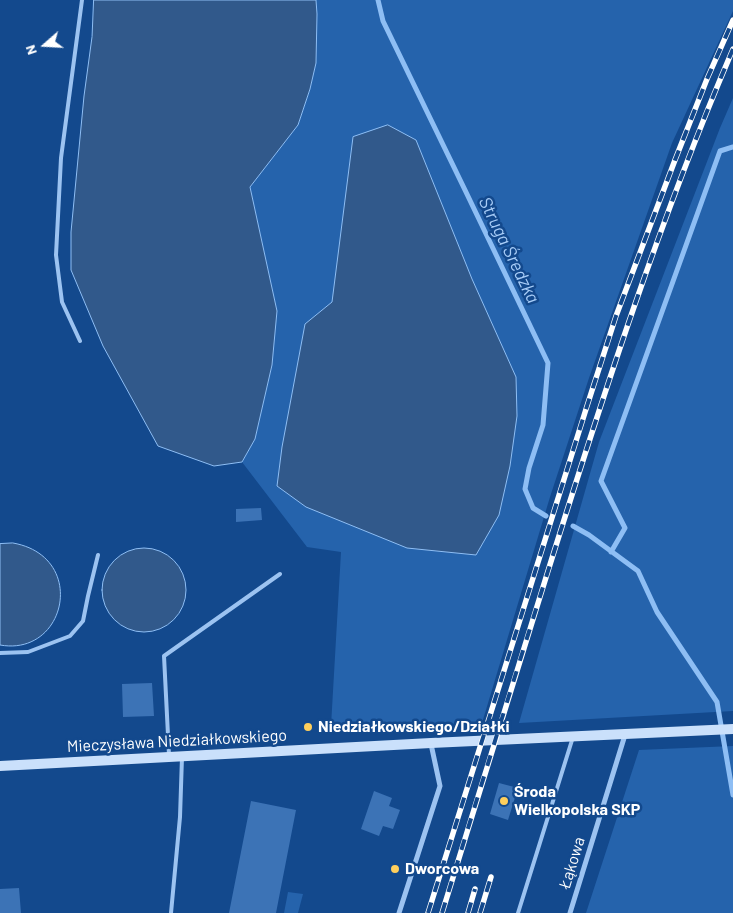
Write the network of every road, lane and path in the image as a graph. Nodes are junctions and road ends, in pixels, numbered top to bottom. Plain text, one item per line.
1 (82, 0) edge
2 (80, 341) dead end
3 (98, 555) dead end
4 (280, 574) dead end
5 (0, 653) edge
6 (733, 729) edge
7 (625, 735) junction
8 (573, 738) junction
9 (431, 743) junction
10 (170, 757) junction
11 (182, 757) junction
12 (0, 766) edge
13 (171, 913) edge
14 (399, 913) edge
15 (518, 913) edge
16 (570, 913) edge

1 - 2 lane
3 - 5 lane
4 - 10 lane
6 - 7 street, Mieczysława Niedziałkowskiego
7 - 8 street, Mieczysława Niedziałkowskiego
7 - 16 street, Łąkowa
8 - 9 street, Mieczysława Niedziałkowskiego
8 - 15 lane
9 - 11 street, Mieczysława Niedziałkowskiego
9 - 14 street
10 - 11 street, Mieczysława Niedziałkowskiego
10 - 12 street, Mieczysława Niedziałkowskiego
11 - 13 lane

